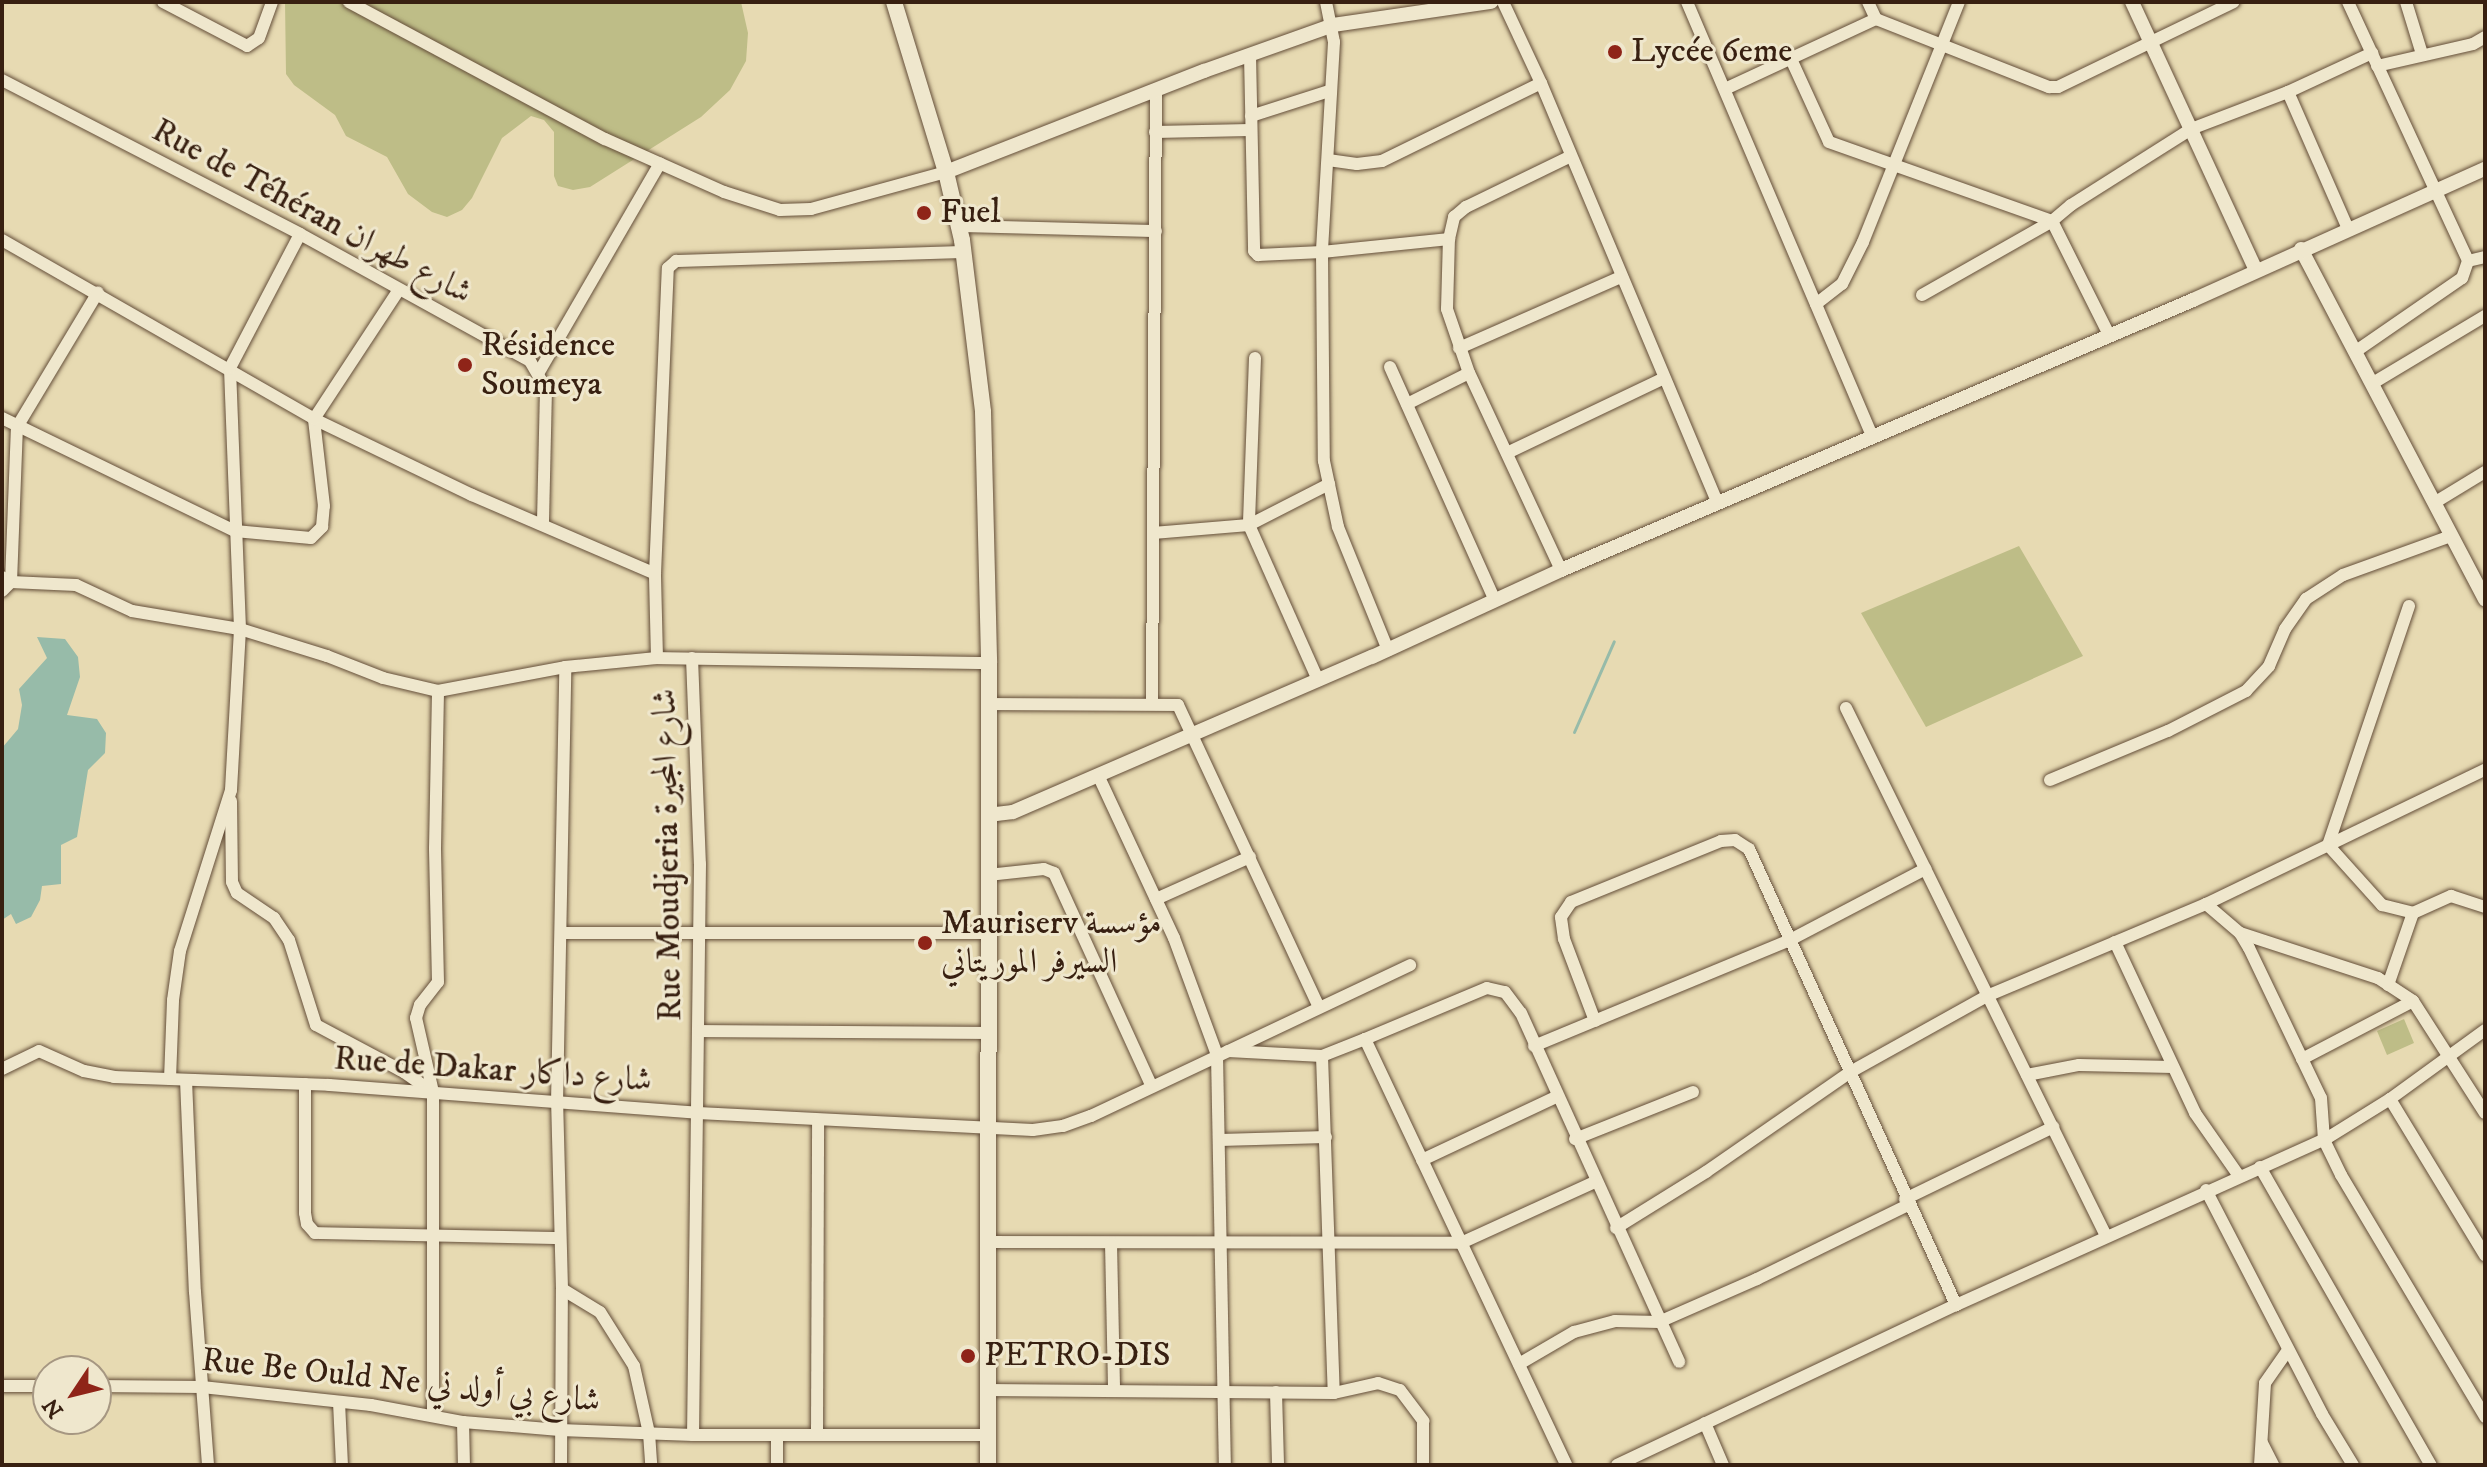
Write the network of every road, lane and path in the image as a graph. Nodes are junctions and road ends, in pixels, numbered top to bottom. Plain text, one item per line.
1 (163, 2) edge
2 (272, 2) edge
3 (349, 2) edge
4 (894, 2) edge
5 (1326, 2) edge
6 (1491, 2) edge
7 (1503, 2) edge
8 (1687, 2) edge
9 (1868, 2) edge
10 (1959, 2) edge
11 (2132, 2) edge
12 (2200, 2) edge
13 (2234, 2) edge
14 (2348, 2) edge
15 (2406, 2) edge
16 (2206, 15) junction
17 (1876, 19) junction
18 (1333, 25) junction
19 (2485, 37) edge
20 (2151, 42) junction
21 (1941, 45) junction
22 (2372, 53) junction
23 (2422, 54) junction
24 (1250, 55) junction
25 (1791, 59) junction
26 (2377, 66) junction
27 (2, 80) edge
28 (1541, 83) junction
29 (1725, 89) junction
30 (1156, 90) junction
31 (1329, 91) junction
32 (2288, 92) junction
33 (1251, 123) junction
34 (2191, 129) junction
35 (1155, 132) junction
36 (1569, 157) junction
37 (1328, 160) junction
38 (660, 163) junction
39 (1895, 163) junction
40 (2485, 169) edge
41 (946, 172) junction
42 (2434, 192) junction
43 (2052, 221) junction
44 (959, 226) junction
45 (2348, 229) junction
46 (1156, 231) junction
47 (300, 234) junction
48 (1449, 239) junction
49 (2, 240) edge
50 (2301, 249) junction
51 (964, 252) junction
52 (1322, 252) junction
53 (2485, 257) edge
54 (2468, 261) junction
55 (2256, 270) junction
56 (1621, 277) junction
57 (398, 291) junction
58 (98, 292) junction
59 (1922, 295) dead end
60 (1816, 304) junction
61 (2485, 316) edge
62 (2109, 335) junction
63 (1459, 348) junction
64 (2356, 351) junction
65 (1255, 358) dead end
66 (1390, 367) dead end
67 (230, 368) junction
68 (539, 372) junction
69 (1469, 373) junction
70 (1664, 378) junction
71 (2373, 383) junction
72 (1407, 404) junction
73 (2, 418) edge
74 (314, 419) junction
75 (17, 427) junction
76 (1872, 435) junction
77 (1507, 453) junction
78 (2485, 472) edge
79 (1329, 484) junction
80 (1717, 502) junction
81 (2434, 503) junction
82 (543, 525) junction
83 (1249, 525) junction
84 (235, 531) junction
85 (1153, 533) junction
86 (2451, 536) junction
87 (1561, 570) junction
88 (655, 574) junction
89 (5, 583) edge
90 (2485, 600) edge
91 (1495, 601) junction
92 (2409, 606) dead end
93 (240, 629) junction
94 (1388, 650) junction
95 (657, 658) junction
96 (692, 658) junction
97 (989, 663) junction
98 (565, 667) junction
99 (1318, 680) junction
100 (438, 691) junction
101 (1152, 703) junction
102 (988, 704) junction
103 (1846, 708) dead end
104 (1192, 734) junction
105 (2485, 770) edge
106 (1098, 775) junction
107 (2050, 780) dead end
108 (231, 790) junction
109 (988, 815) junction
110 (2328, 845) junction
111 (1250, 857) junction
112 (1925, 869) junction
113 (988, 875) junction
114 (1156, 899) junction
115 (2206, 904) junction
116 (2485, 907) edge
117 (2413, 913) junction
118 (561, 933) junction
119 (988, 933) junction
120 (2240, 933) junction
121 (699, 934) junction
122 (1790, 940) junction
123 (2115, 942) junction
124 (1410, 965) dead end
125 (2388, 985) junction
126 (1987, 996) junction
127 (2413, 1001) junction
128 (1319, 1007) junction
129 (1595, 1021) junction
130 (2485, 1030) edge
131 (698, 1031) junction
132 (986, 1033) junction
133 (1365, 1039) junction
134 (1534, 1046) junction
135 (1220, 1053) junction
136 (1322, 1056) junction
137 (2450, 1058) junction
138 (2302, 1059) junction
139 (2173, 1067) junction
140 (2, 1069) edge
141 (1852, 1071) junction
142 (2027, 1075) junction
143 (170, 1079) junction
144 (186, 1080) junction
145 (305, 1084) junction
146 (1152, 1087) junction
147 (433, 1092) junction
148 (1693, 1092) dead end
149 (1556, 1097) junction
150 (2390, 1099) junction
151 (557, 1103) junction
152 (2483, 1107) edge
153 (698, 1113) junction
154 (818, 1121) junction
155 (988, 1126) junction
156 (2053, 1127) junction
157 (1326, 1137) junction
158 (1575, 1139) junction
159 (1220, 1140) junction
160 (2324, 1140) junction
161 (1422, 1160) junction
162 (2260, 1167) junction
163 (2239, 1176) junction
164 (1595, 1182) junction
165 (2206, 1190) junction
166 (1906, 1202) junction
167 (1616, 1228) junction
168 (434, 1233) junction
169 (2106, 1236) junction
170 (560, 1238) junction
171 (988, 1242) junction
172 (1111, 1243) junction
173 (1220, 1243) junction
174 (1461, 1243) junction
175 (1327, 1244) junction
176 (2485, 1255) edge
177 (562, 1289) junction
178 (1956, 1305) junction
179 (1659, 1322) junction
180 (2288, 1350) junction
181 (1679, 1362) dead end
182 (1519, 1364) junction
183 (2, 1386) edge
184 (32, 1386) edge
185 (112, 1386) edge
186 (202, 1387) junction
187 (987, 1390) junction
188 (1114, 1391) junction
189 (1224, 1391) junction
190 (1276, 1392) junction
191 (1334, 1393) junction
192 (339, 1402) junction
193 (433, 1415) junction
194 (2485, 1417) edge
195 (463, 1422) junction
196 (1705, 1423) junction
197 (560, 1430) junction
198 (649, 1433) junction
199 (693, 1435) junction
200 (777, 1435) junction
201 (817, 1435) junction
202 (988, 1435) junction
203 (2261, 1441) junction
204 (208, 1465) edge
205 (342, 1465) edge
206 (464, 1465) edge
207 (561, 1465) edge
208 (651, 1465) edge
209 (777, 1465) edge
210 (988, 1465) edge
211 (1225, 1465) edge
212 (1278, 1465) edge
213 (1423, 1465) edge
214 (1566, 1465) edge
215 (1617, 1465) edge
216 (1723, 1465) edge
217 (2260, 1465) edge
218 (2273, 1465) edge
219 (2353, 1465) edge
220 (2431, 1465) edge

1 - 2 street
3 - 38 street
4 - 41 main road
5 - 18 street
6 - 18 street
7 - 28 street
8 - 29 street
9 - 17 street
10 - 21 street
11 - 20 street
12 - 16 street
13 - 16 street
14 - 22 street
15 - 23 street
16 - 20 street
17 - 21 street
17 - 25 street
18 - 24 street
18 - 31 street
19 - 23 street
20 - 21 street
20 - 34 street
21 - 39 street
22 - 26 street
22 - 32 street
23 - 26 street
24 - 30 street
24 - 33 street
25 - 29 street
25 - 39 street
26 - 42 street
27 - 47 street, Rue de Téhéran شارع طهران
28 - 36 street
28 - 37 street
29 - 60 street
30 - 35 street
30 - 41 street
31 - 33 street
31 - 37 street
32 - 34 street
32 - 45 street
33 - 35 street
33 - 52 street
34 - 43 street
34 - 55 street
35 - 46 street
36 - 48 street
36 - 56 street
37 - 52 street
38 - 41 street
38 - 68 street
39 - 43 street
39 - 60 street
40 - 42 street
41 - 44 main road
42 - 45 street
42 - 54 street
43 - 59 street
43 - 62 street
44 - 46 street
44 - 51 main road
45 - 50 street
46 - 85 street
47 - 57 street, Rue de Téhéran شارع طهران
47 - 67 street
48 - 52 street
48 - 63 street
49 - 58 street
50 - 55 street
50 - 64 street
51 - 88 street, Rue Moudjeria شارع المجيرة
51 - 97 main road
52 - 79 street
53 - 54 street
54 - 64 street
55 - 62 street
56 - 63 street
56 - 70 street
57 - 68 street, Rue de Téhéran شارع طهران
57 - 74 street
58 - 67 street
58 - 75 street
60 - 76 street
61 - 71 street
62 - 76 street
63 - 69 street
64 - 71 street
65 - 83 street
66 - 72 street
67 - 74 street
67 - 84 street
68 - 82 street
69 - 72 street
69 - 77 street
70 - 77 street
70 - 80 street
71 - 81 street
72 - 91 street
73 - 75 street
74 - 82 street
74 - 84 street
75 - 84 street
75 - 89 street
76 - 80 street
77 - 87 street
78 - 81 street
79 - 83 street
79 - 94 street
80 - 87 street
81 - 86 street
82 - 88 street
83 - 85 street
83 - 99 street
84 - 93 street
85 - 101 street
86 - 90 street
86 - 107 street
87 - 91 street
88 - 95 street, Rue Moudjeria شارع المجيرة
89 - 93 street
91 - 94 street
92 - 110 street
93 - 100 street
93 - 108 street
94 - 99 street
95 - 96 street
95 - 98 street
96 - 97 street
96 - 121 street, Rue Moudjeria شارع المجيرة
97 - 102 main road
98 - 100 street
98 - 118 street
99 - 104 street
100 - 147 street
101 - 102 street
101 - 104 street
102 - 109 main road
103 - 112 street
104 - 106 street
104 - 111 street
105 - 110 street
106 - 109 street
106 - 114 street
108 - 143 street
108 - 147 street
109 - 113 main road
110 - 115 street
110 - 117 street
111 - 114 street
111 - 128 street
112 - 122 street
112 - 126 street
113 - 119 main road
113 - 146 street
114 - 135 street
115 - 120 street
115 - 123 street
116 - 117 street
117 - 125 street
118 - 121 street
118 - 151 street
119 - 121 street
119 - 132 main road
120 - 125 street
120 - 138 street
121 - 131 street, Rue Moudjeria شارع المجيرة
122 - 129 street
122 - 129 street
122 - 141 street
123 - 126 street
123 - 139 street
124 - 128 street, Rue de Dakar شارع داكار
125 - 127 street
126 - 141 street
126 - 142 street
127 - 137 street
127 - 138 street
128 - 135 street, Rue de Dakar شارع داكار
129 - 134 street
130 - 137 street
131 - 132 street
131 - 153 street, Rue Moudjeria شارع المجيرة
132 - 155 main road
133 - 134 street
133 - 136 street
133 - 161 street
134 - 149 street
135 - 136 street
135 - 146 street, Rue de Dakar شارع داكار
135 - 159 street
136 - 157 street
137 - 150 street
137 - 152 street
138 - 160 street
139 - 142 street
139 - 163 street
140 - 143 street, Rue de Dakar شارع داكار
141 - 166 street
141 - 167 street
142 - 156 street
143 - 144 street, Rue de Dakar شارع داكار
144 - 145 street, Rue de Dakar شارع داكار
144 - 186 street
145 - 147 street, Rue de Dakar شارع داكار
145 - 168 street
146 - 155 street, Rue de Dakar شارع داكار
147 - 151 street, Rue de Dakar شارع داكار
147 - 168 street
148 - 158 street
149 - 158 street
149 - 161 street
150 - 160 street
150 - 176 street
151 - 153 street, Rue de Dakar شارع داكار
151 - 170 street
153 - 154 street, Rue de Dakar شارع داكار
153 - 199 street, Rue Moudjeria شارع المجيرة
154 - 155 street, Rue de Dakar شارع داكار
154 - 201 street
155 - 171 main road
156 - 166 street
156 - 169 street
157 - 159 street
157 - 175 street
158 - 164 street
159 - 173 street
160 - 162 street
160 - 194 street
161 - 174 street
162 - 163 street
162 - 220 street
163 - 165 street
164 - 167 street
164 - 174 street
165 - 169 street
165 - 180 street
166 - 178 street
166 - 179 street
167 - 179 street
168 - 170 street
168 - 193 street
169 - 178 street
170 - 177 street
171 - 172 street
171 - 187 main road
172 - 173 street
172 - 188 street
173 - 175 street
173 - 189 street
174 - 175 street
174 - 182 street
175 - 191 street
177 - 197 street
177 - 198 street
178 - 196 street
179 - 181 street
179 - 182 street
180 - 203 street
180 - 219 street
182 - 214 street
183 - 184 street
185 - 186 street, Rue Be Ould Ne شارع بي أولد ني
186 - 192 street, Rue Be Ould Ne شارع بي أولد ني
186 - 204 street
187 - 188 street
187 - 202 main road
188 - 189 street
189 - 190 street
189 - 211 street
190 - 191 street
190 - 212 street
191 - 213 street
192 - 193 street, Rue Be Ould Ne شارع بي أولد ني
192 - 205 street
193 - 195 street, Rue Be Ould Ne شارع بي أولد ني
195 - 197 street, Rue Be Ould Ne شارع بي أولد ني
195 - 206 street
196 - 215 street
196 - 216 street
197 - 198 street, Rue Be Ould Ne شارع بي أولد ني
197 - 207 street
198 - 199 street, Rue Be Ould Ne شارع بي أولد ني
198 - 208 street
199 - 200 street, Rue Be Ould Ne شارع بي أولد ني
200 - 201 street, Rue Be Ould Ne شارع بي أولد ني
200 - 209 street
201 - 202 street, Rue Be Ould Ne شارع بي أولد ني
202 - 210 main road
203 - 217 street
203 - 218 street

